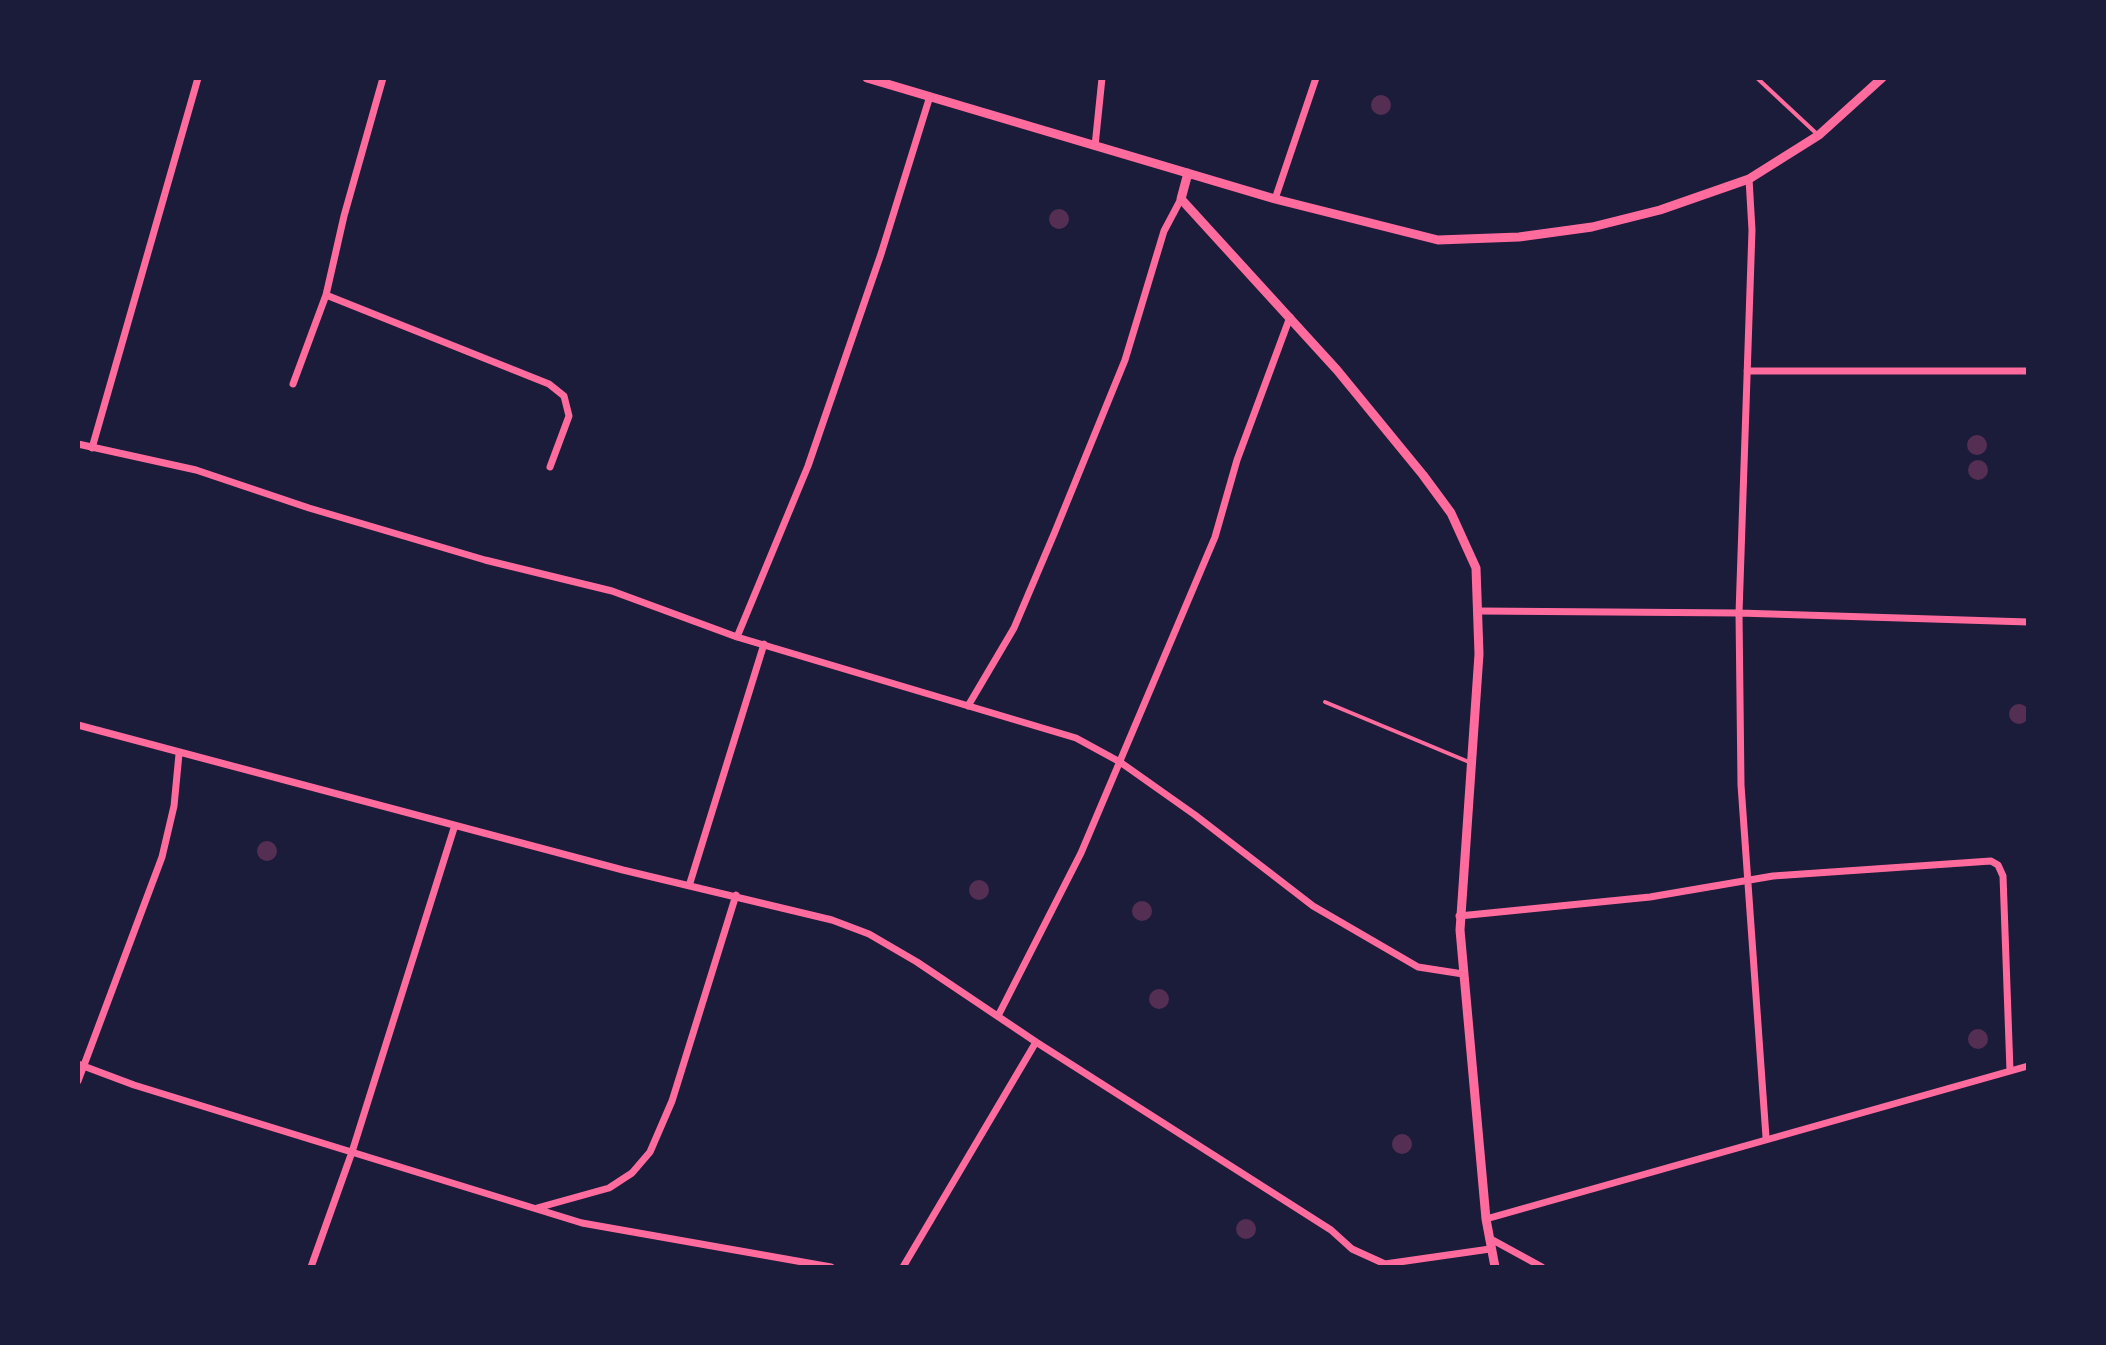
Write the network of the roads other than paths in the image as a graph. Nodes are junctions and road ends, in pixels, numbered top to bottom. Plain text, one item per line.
1 (198, 78) edge
2 (383, 78) edge
3 (867, 78) edge
4 (1102, 78) edge
5 (1316, 78) edge
6 (1757, 78) edge
7 (1882, 78) edge
8 (930, 96) junction
9 (1819, 135) junction
10 (1095, 146) junction
11 (1188, 173) junction
12 (1749, 179) junction
13 (1181, 199) junction
14 (1275, 199) junction
15 (326, 295) junction
16 (1290, 317) junction
17 (1747, 371) junction
18 (2028, 371) edge
19 (293, 384) dead end
20 (78, 444) edge
21 (92, 448) junction
22 (550, 467) dead end
23 (1480, 611) junction
24 (1739, 613) junction
25 (2028, 622) edge
26 (737, 637) junction
27 (764, 644) junction
28 (1325, 702) dead end
29 (968, 706) junction
30 (78, 725) edge
31 (179, 754) junction
32 (1120, 762) junction
33 (1469, 762) junction
34 (455, 825) junction
35 (1746, 881) junction
36 (689, 886) junction
37 (736, 895) junction
38 (1459, 916) junction
39 (1463, 974) junction
40 (998, 1016) junction
41 (1036, 1042) junction
42 (81, 1065) edge
43 (2028, 1066) edge
44 (2010, 1071) junction
45 (78, 1081) edge
46 (1766, 1137) junction
47 (352, 1152) junction
48 (536, 1208) junction
49 (1486, 1219) junction
50 (1489, 1238) junction
51 (1490, 1249) junction
52 (1385, 1264) junction
53 (311, 1267) edge
54 (831, 1267) edge
55 (903, 1267) edge
56 (1374, 1267) edge
57 (1495, 1267) edge
58 (1542, 1267) edge

1 - 21 street
2 - 15 street
3 - 8 street
4 - 10 street
5 - 14 street
6 - 9 lane
7 - 9 street
8 - 10 street
8 - 26 street
9 - 12 street
10 - 11 street
11 - 13 street
11 - 14 street
12 - 14 street
12 - 17 street
13 - 16 street
13 - 29 street
15 - 19 street
15 - 22 street
16 - 23 street
16 - 32 street
17 - 18 street
17 - 24 street
20 - 21 street
21 - 26 street
23 - 24 street
23 - 33 street
24 - 25 street
24 - 35 street
26 - 27 street
27 - 29 street
27 - 36 street
28 - 33 lane
29 - 32 street
30 - 31 street
31 - 34 street
31 - 42 street
32 - 39 street
32 - 40 street
33 - 38 street
34 - 36 street
34 - 47 street
35 - 38 street
35 - 44 street
35 - 46 street
36 - 37 street
37 - 40 street
37 - 48 street
38 - 39 street
39 - 49 street
40 - 41 street
41 - 52 street
41 - 55 street
42 - 45 street
42 - 47 street
43 - 44 street
44 - 46 street
46 - 49 street
47 - 48 street
47 - 53 street
48 - 54 street
49 - 50 street
50 - 51 street
50 - 58 street
51 - 52 street
51 - 57 street
52 - 56 street

